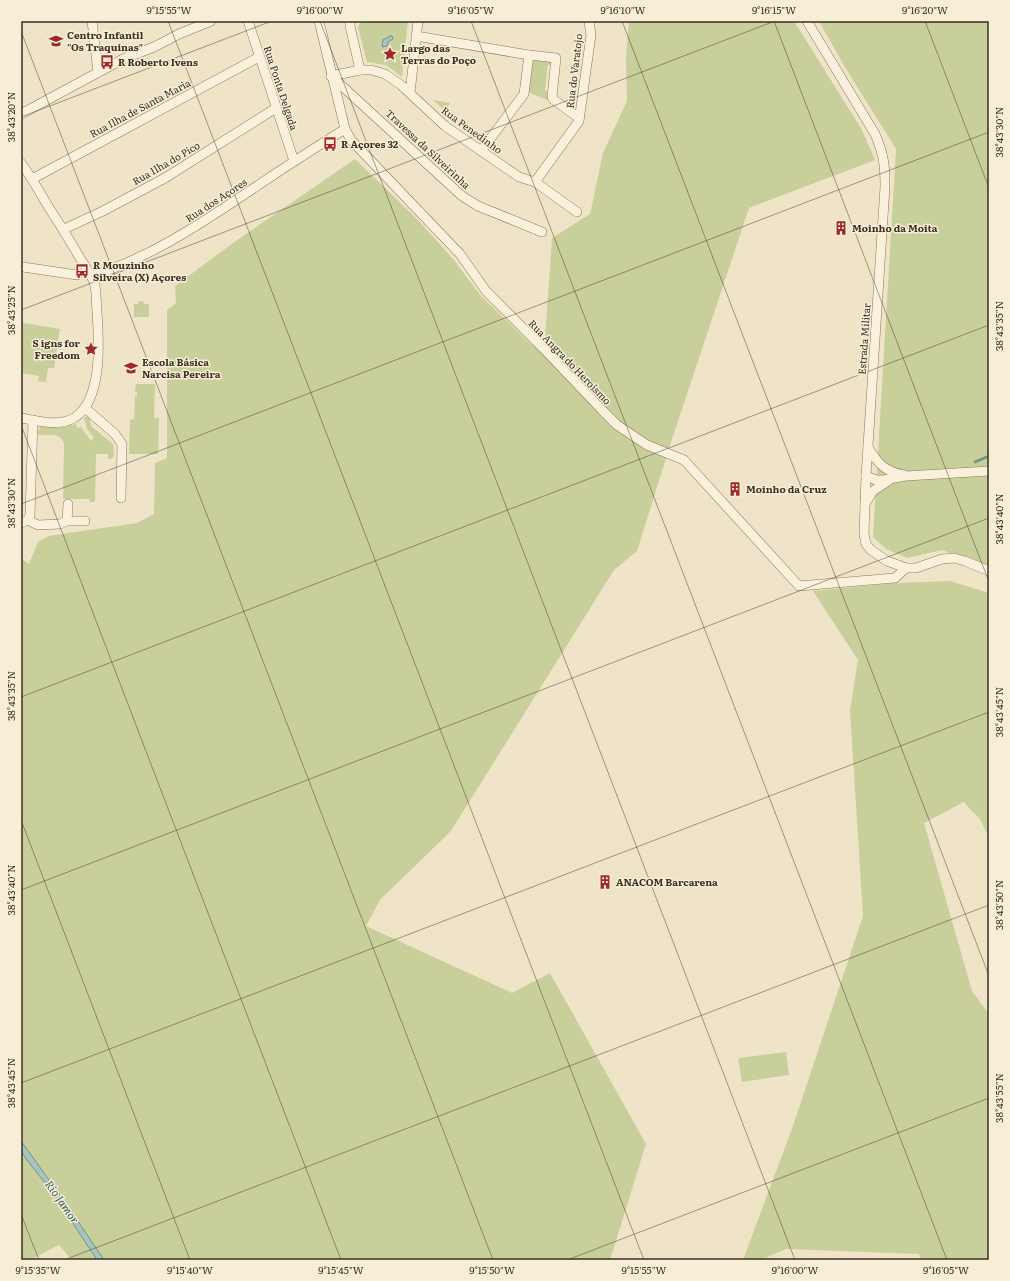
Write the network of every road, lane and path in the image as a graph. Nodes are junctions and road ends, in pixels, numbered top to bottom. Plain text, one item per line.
1 (92, 21) edge
2 (211, 21) edge
3 (248, 21) edge
4 (319, 21) edge
5 (350, 21) edge
6 (418, 21) edge
7 (588, 21) edge
8 (807, 21) edge
9 (416, 36) junction
10 (529, 55) junction
11 (259, 57) junction
12 (360, 70) junction
13 (98, 72) junction
14 (331, 76) junction
15 (410, 93) junction
16 (276, 108) junction
17 (21, 114) edge
18 (579, 118) junction
19 (345, 129) junction
20 (481, 151) junction
21 (294, 161) junction
22 (21, 163) edge
23 (32, 179) junction
24 (535, 182) junction
25 (577, 212) dead end
26 (64, 229) junction
27 (542, 232) dead end
28 (22, 266) edge
29 (77, 275) dead end
30 (91, 276) junction
31 (85, 408) junction
32 (21, 418) edge
33 (33, 420) junction
34 (868, 447) junction
35 (989, 471) edge
36 (866, 476) junction
37 (892, 476) junction
38 (121, 498) dead end
39 (68, 504) dead end
40 (865, 505) junction
41 (24, 521) edge
42 (67, 521) junction
43 (85, 521) dead end
44 (906, 568) junction
45 (989, 571) edge

1 - 13 street
2 - 13 street
3 - 11 street, Rua Ponta Delgada
4 - 14 street, Rua Angra do Heroísmo
5 - 12 street
6 - 9 street
7 - 18 street, Rua do Varatojo
8 - 34 street, Estrada Militar
9 - 10 street
9 - 15 street
10 - 18 street
10 - 20 street
11 - 16 street, Rua Ponta Delgada
11 - 23 street, Rua Ilha de Santa Maria
12 - 14 street, Rua Penedinho
12 - 15 street, Rua Penedinho
13 - 17 street
14 - 19 street, Rua Angra do Heroísmo
14 - 27 street, Travessa da Silveirinha
15 - 20 street, Rua Penedinho
16 - 21 street, Rua Ponta Delgada
16 - 26 street, Rua Ilha do Pico
18 - 24 street, Rua do Varatojo
19 - 21 street, Rua dos Açores
19 - 44 street, Rua Angra do Heroísmo
20 - 24 street, Rua Penedinho
21 - 30 street, Rua dos Açores
22 - 23 street
23 - 26 street
24 - 25 street, Rua Penedinho
26 - 30 street
28 - 29 street
30 - 31 street
31 - 33 street
31 - 38 street
32 - 33 street
33 - 41 street
34 - 36 street, Estrada Militar
34 - 37 street
35 - 37 street
36 - 37 street
36 - 40 street, Estrada Militar
37 - 40 street
39 - 42 street
40 - 44 street, Estrada Militar
41 - 42 street
42 - 43 street
44 - 45 street, Estrada Militar

